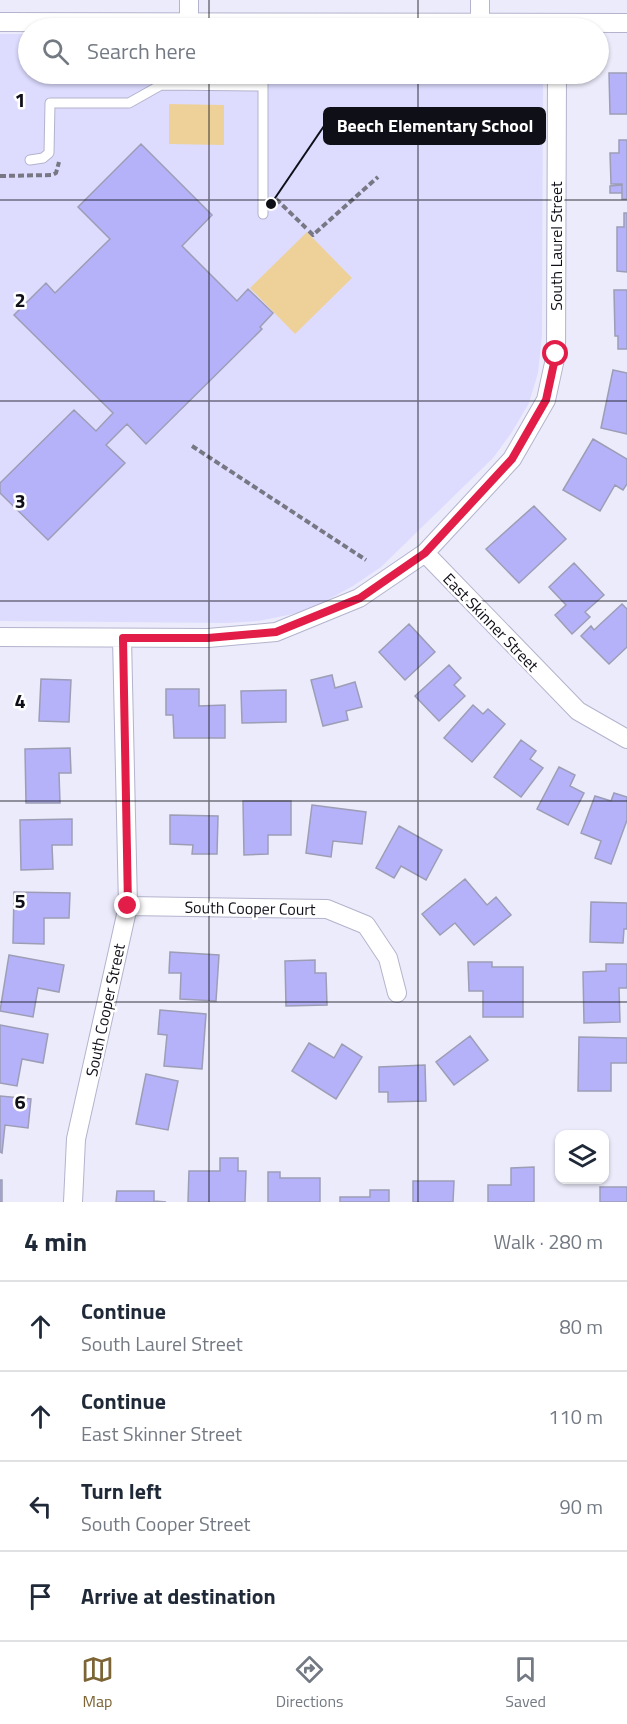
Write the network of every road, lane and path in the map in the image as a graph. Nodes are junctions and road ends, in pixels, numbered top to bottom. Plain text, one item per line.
1 (189, 0) edge
2 (480, 0) edge
3 (189, 18) edge
4 (480, 18) edge
5 (0, 22) edge
6 (18, 22) edge
7 (627, 23) edge
8 (609, 24) edge
9 (557, 84) edge
10 (263, 86) joint
11 (30, 160) dead end
12 (378, 177) dead end
13 (263, 214) dead end
14 (309, 231) dead end
15 (192, 446) dead end
16 (425, 553) junction
17 (366, 560) dead end
18 (0, 637) edge
19 (123, 638) junction
20 (627, 740) edge
21 (128, 906) junction
22 (397, 993) dead end
23 (73, 1202) edge

1 - 3 street
2 - 4 street
5 - 6 street
7 - 8 street
9 - 16 street, South Laurel Street
10 - 11 lane
10 - 13 lane
12 - 14 path
15 - 17 path
16 - 19 street
16 - 20 street, East Skinner Street
18 - 19 street
19 - 21 street, South Cooper Street
21 - 22 street, South Cooper Court
21 - 23 street, South Cooper Street

